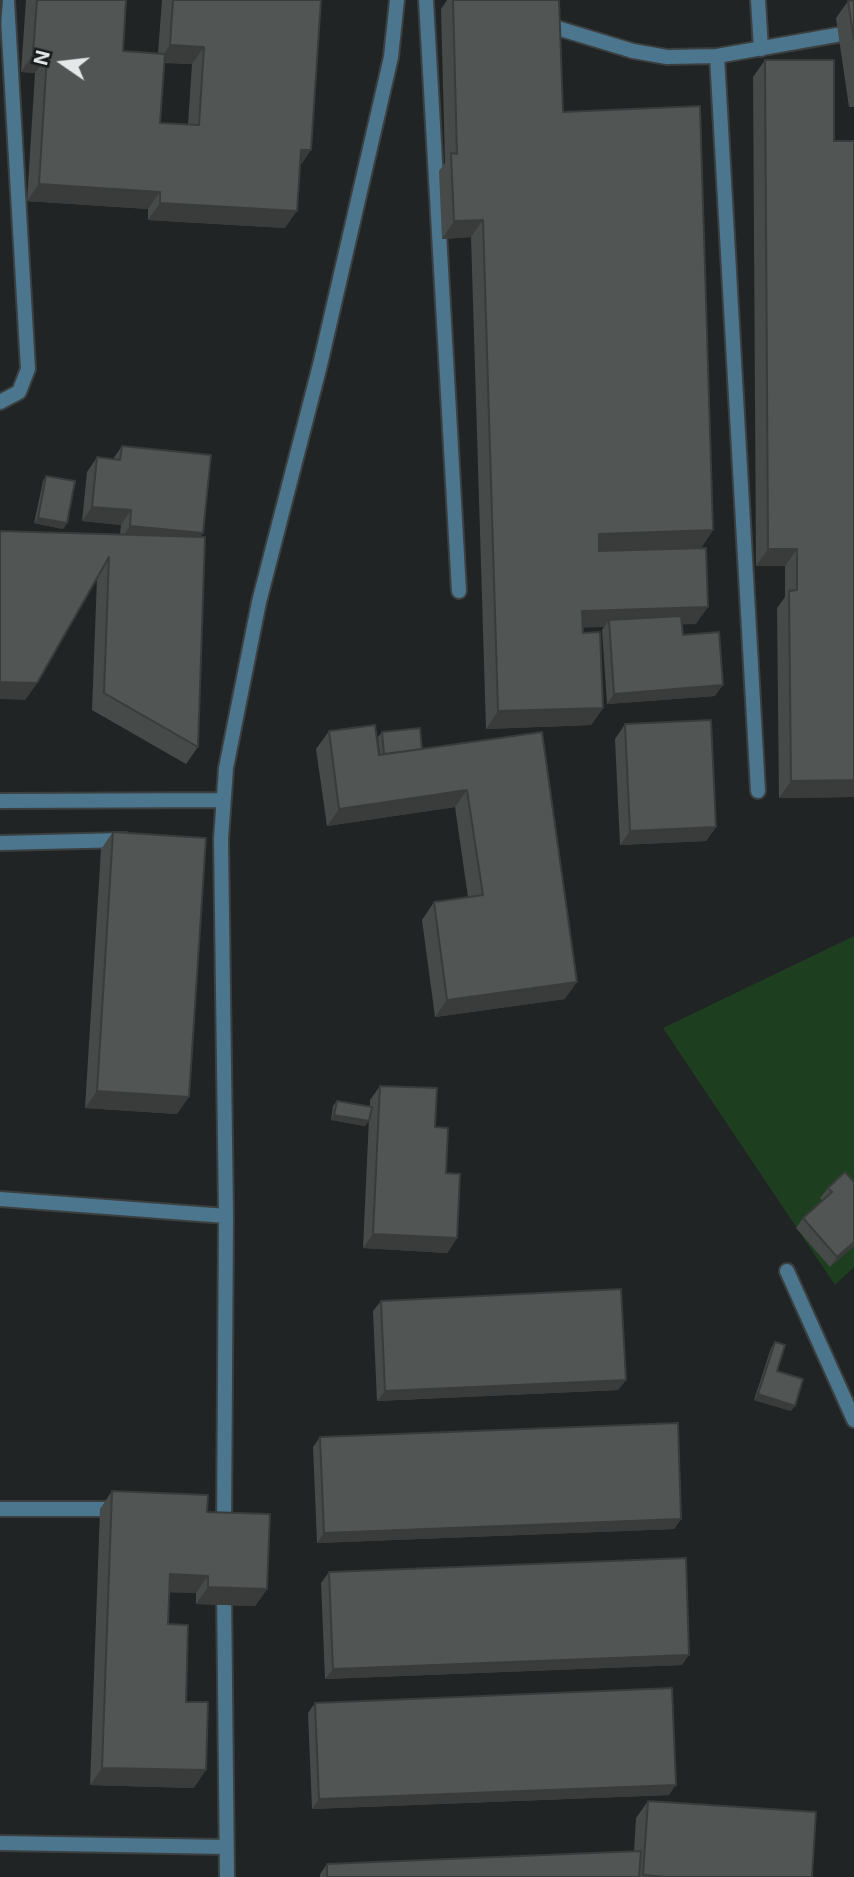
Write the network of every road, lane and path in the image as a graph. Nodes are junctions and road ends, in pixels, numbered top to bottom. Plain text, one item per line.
1 (7, 0) edge
2 (397, 0) edge
3 (426, 0) edge
4 (758, 0) edge
5 (530, 19) edge
6 (854, 32) edge
7 (761, 49) junction
8 (717, 56) junction
9 (0, 402) edge
10 (459, 591) dead end
11 (758, 791) dead end
12 (223, 800) junction
13 (0, 801) edge
14 (138, 840) edge
15 (0, 843) edge
16 (0, 1199) edge
17 (226, 1216) junction
18 (787, 1271) dead end
19 (854, 1420) edge
20 (0, 1509) edge
21 (126, 1509) edge
22 (224, 1550) edge
23 (224, 1577) edge
24 (0, 1843) edge
25 (226, 1847) junction
26 (227, 1877) edge

1 - 9 street
2 - 12 street
3 - 10 street
4 - 7 street
5 - 8 street
6 - 7 street
7 - 8 street
8 - 11 street
12 - 13 street
12 - 17 street
14 - 15 street
16 - 17 street
17 - 22 street
18 - 19 street
20 - 21 street
23 - 25 street
24 - 25 street
25 - 26 street

